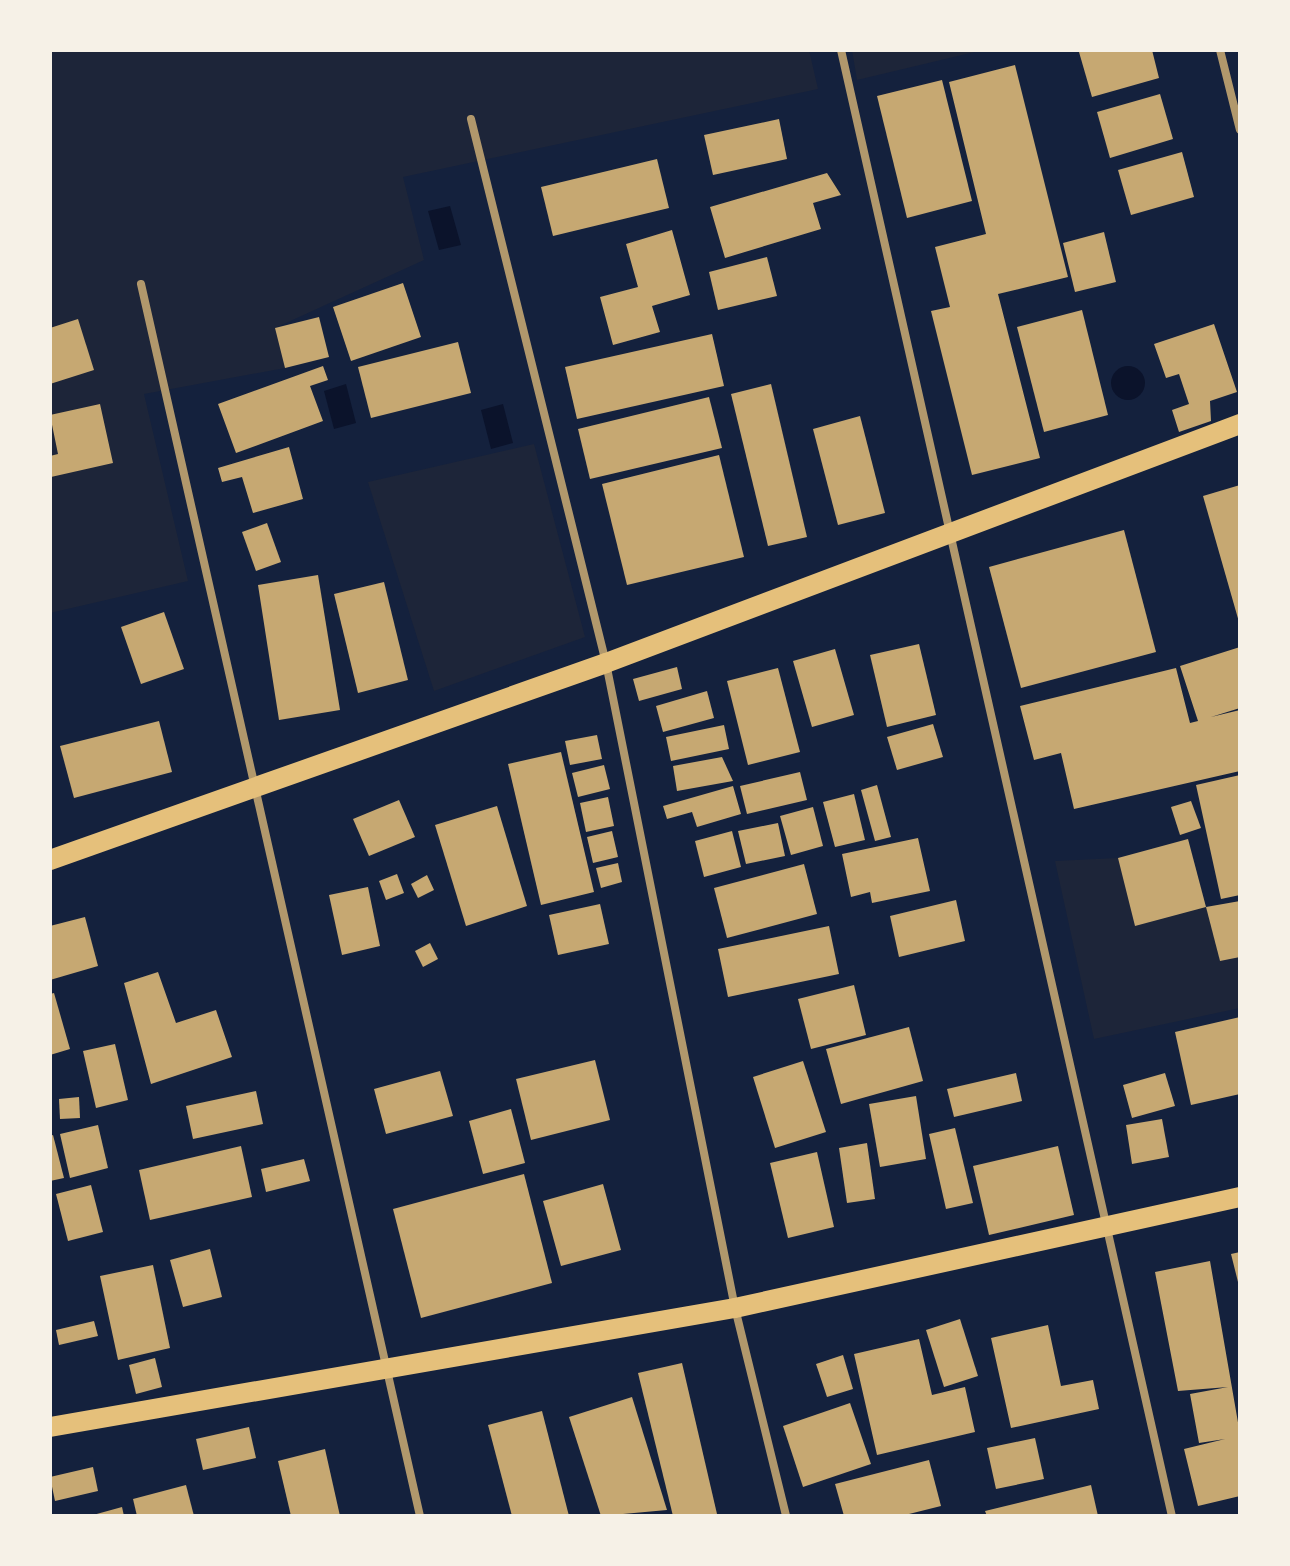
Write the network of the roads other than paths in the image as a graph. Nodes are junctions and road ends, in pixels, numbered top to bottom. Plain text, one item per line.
1 (841, 50) edge
2 (1220, 50) edge
3 (471, 119) dead end
4 (1240, 130) edge
5 (141, 284) dead end
6 (1240, 424) edge
7 (955, 528) junction
8 (606, 663) junction
9 (256, 786) junction
10 (50, 860) edge
11 (1240, 1197) edge
12 (1111, 1223) junction
13 (735, 1308) junction
14 (384, 1363) junction
15 (50, 1427) edge
16 (420, 1516) edge
17 (786, 1516) edge
18 (1172, 1516) edge

1 - 7 street
2 - 4 street
3 - 8 street
5 - 9 street
6 - 7 main road
7 - 8 main road
7 - 12 street
8 - 9 main road
8 - 13 street
9 - 10 main road
9 - 14 street
11 - 12 main road
12 - 13 main road
12 - 18 street
13 - 14 main road
13 - 17 street
14 - 15 main road
14 - 16 street

